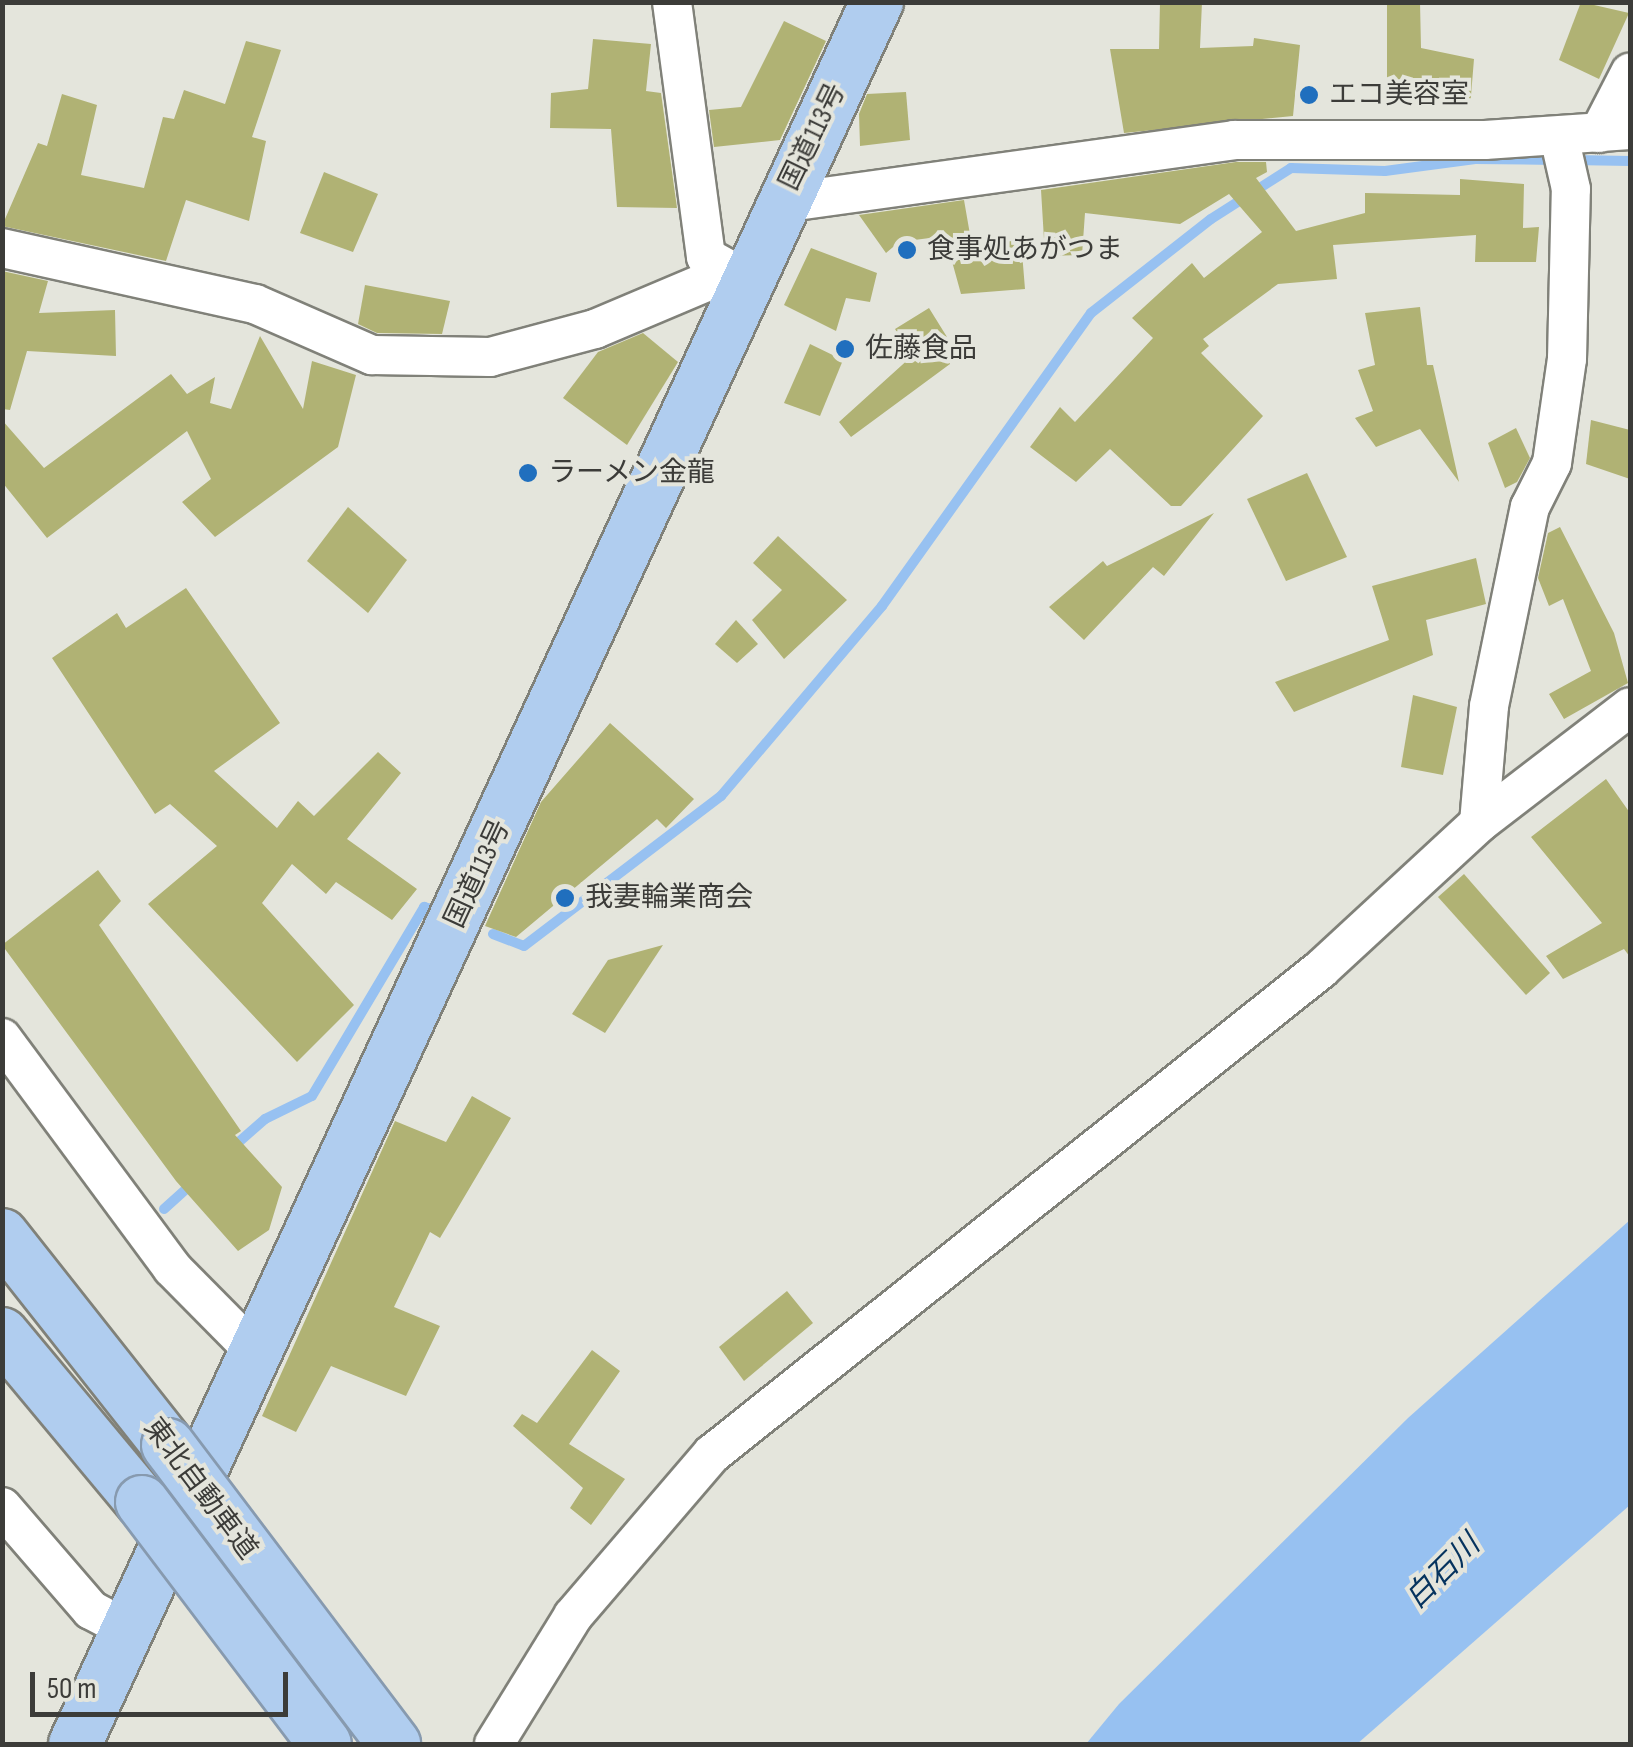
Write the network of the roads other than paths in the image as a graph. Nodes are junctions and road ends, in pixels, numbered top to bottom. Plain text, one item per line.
1 (672, 2) edge
2 (877, 2) edge
3 (1630, 73) edge
4 (1615, 132) edge
5 (1565, 157) junction
6 (781, 204) junction
7 (2, 248) edge
8 (753, 283) junction
9 (1630, 707) edge
10 (1479, 823) junction
11 (2, 1038) edge
12 (2, 1235) edge
13 (2, 1334) edge
14 (254, 1352) junction
15 (2, 1507) edge
16 (129, 1630) junction
17 (75, 1744) edge
18 (325, 1744) edge
19 (394, 1744) edge
20 (494, 1744) edge

1 - 8 street
2 - 6 highway, 国道113号
3 - 4 street
4 - 5 street
5 - 6 street
5 - 10 street
6 - 8 highway, 国道113号
7 - 8 street
8 - 14 highway, 国道113号
9 - 10 street
10 - 20 street
11 - 14 street
12 - 19 highway, 東北自動車道, bridge
13 - 18 highway, 東北自動車道, bridge
14 - 16 highway, 国道113号
15 - 16 street
16 - 17 highway, 国道113号

